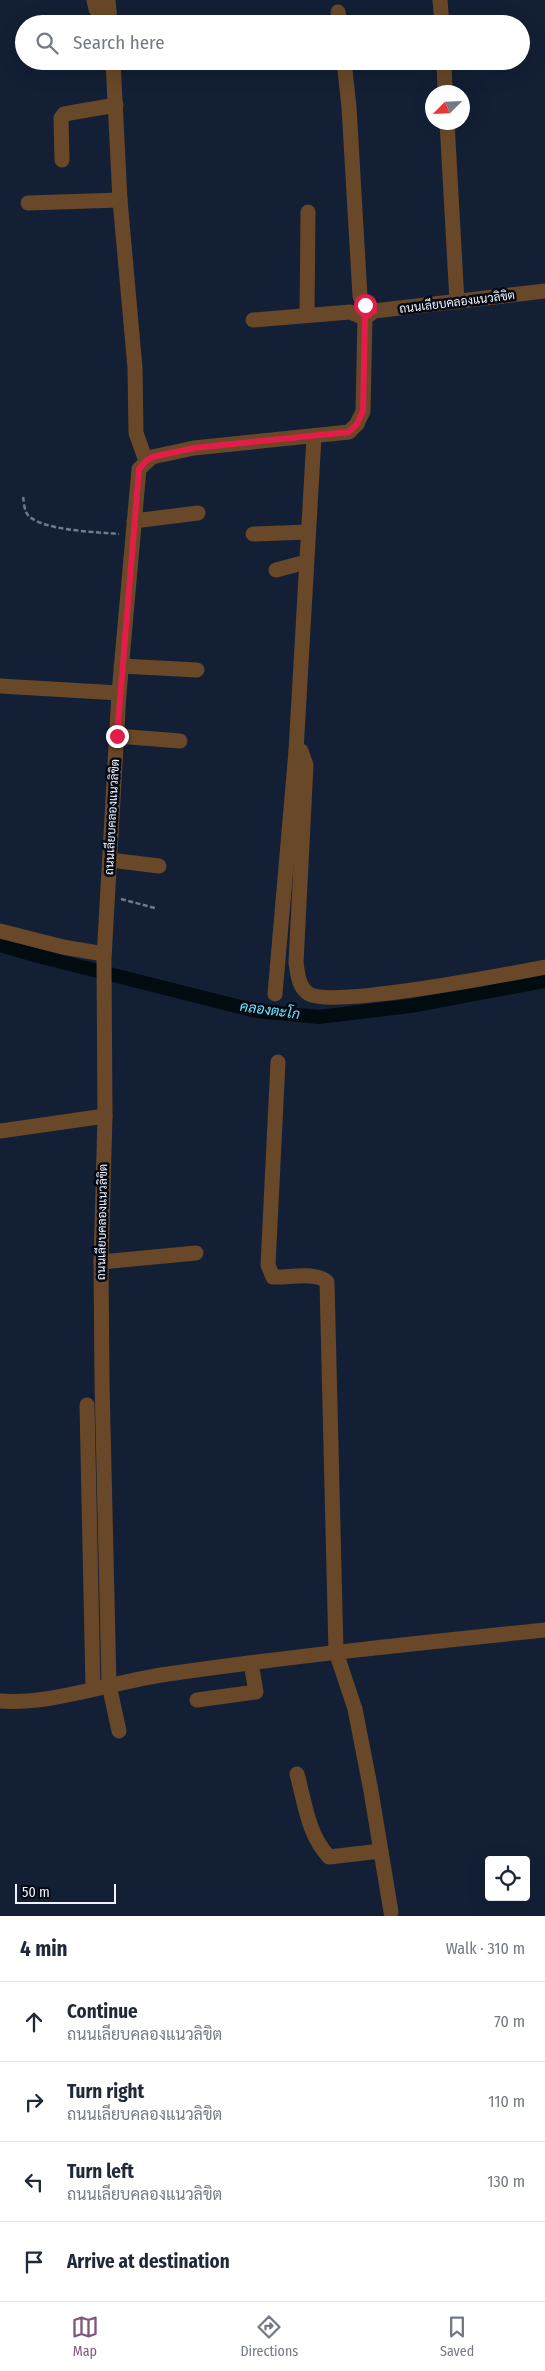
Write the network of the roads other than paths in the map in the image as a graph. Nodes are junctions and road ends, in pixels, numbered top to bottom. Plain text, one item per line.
1 (94, 0) edge
2 (440, 0) edge
3 (109, 12) edge
4 (441, 15) edge
5 (114, 70) edge
6 (345, 70) edge
7 (444, 70) edge
8 (445, 85) edge
9 (116, 105) junction
10 (447, 130) edge
11 (62, 160) dead end
12 (120, 200) junction
13 (28, 203) dead end
14 (308, 212) dead end
15 (545, 291) edge
16 (457, 302) junction
17 (370, 314) junction
18 (307, 315) junction
19 (253, 320) dead end
20 (314, 437) junction
21 (146, 461) junction
22 (198, 513) dead end
23 (133, 528) junction
24 (308, 532) junction
25 (253, 534) dead end
26 (306, 562) junction
27 (276, 570) dead end
28 (122, 666) junction
29 (197, 670) dead end
30 (0, 686) edge
31 (119, 693) junction
32 (117, 736) junction
33 (180, 742) dead end
34 (296, 751) junction
35 (110, 860) junction
36 (159, 866) dead end
37 (0, 931) edge
38 (104, 956) junction
39 (545, 967) edge
40 (275, 994) dead end
41 (278, 1062) dead end
42 (105, 1116) junction
43 (0, 1131) edge
44 (196, 1253) dead end
45 (101, 1262) junction
46 (87, 1405) dead end
47 (104, 1476) junction
48 (87, 1478) junction
49 (545, 1630) edge
50 (336, 1652) junction
51 (251, 1663) junction
52 (109, 1685) junction
53 (93, 1688) junction
54 (197, 1700) dead end
55 (0, 1701) edge
56 (119, 1731) dead end
57 (297, 1774) dead end
58 (381, 1851) junction
59 (391, 1912) dead end

1 - 3 street
2 - 4 street
5 - 9 street
6 - 17 street
7 - 8 street
9 - 11 street
9 - 12 street
10 - 16 street
12 - 13 street
12 - 21 street
14 - 18 street
15 - 16 street, ถนนเลียบคลองแนวลิขิต
16 - 17 street, ถนนเลียบคลองแนวลิขิต
17 - 18 street, ถนนเลียบคลองแนวลิขิต
17 - 20 street
18 - 19 street, ถนนเลียบคลองแนวลิขิต
20 - 21 street
20 - 24 street
21 - 23 street, ถนนเลียบคลองแนวลิขิต
22 - 23 street
23 - 28 street, ถนนเลียบคลองแนวลิขิต
24 - 25 street
24 - 26 street
26 - 27 street
26 - 34 street
28 - 29 street
28 - 31 street, ถนนเลียบคลองแนวลิขิต
30 - 31 street
31 - 32 street, ถนนเลียบคลองแนวลิขิต
32 - 33 street
32 - 35 street, ถนนเลียบคลองแนวลิขิต
34 - 39 street
34 - 40 street
35 - 36 street
35 - 38 street, ถนนเลียบคลองแนวลิขิต
37 - 38 street
38 - 42 street, ถนนเลียบคลองแนวลิขิต
41 - 50 street
42 - 43 street
42 - 45 street, ถนนเลียบคลองแนวลิขิต
44 - 45 street
45 - 47 street, ถนนเลียบคลองแนวลิขิต
46 - 48 street
47 - 48 street
47 - 52 street, ถนนเลียบคลองแนวลิขิต
48 - 53 street
49 - 50 street
50 - 51 street
50 - 58 street
51 - 52 street
51 - 54 street
52 - 53 street
52 - 56 street, ถนนเลียบคลองแนวลิขิต
53 - 55 street
57 - 58 street
58 - 59 street

